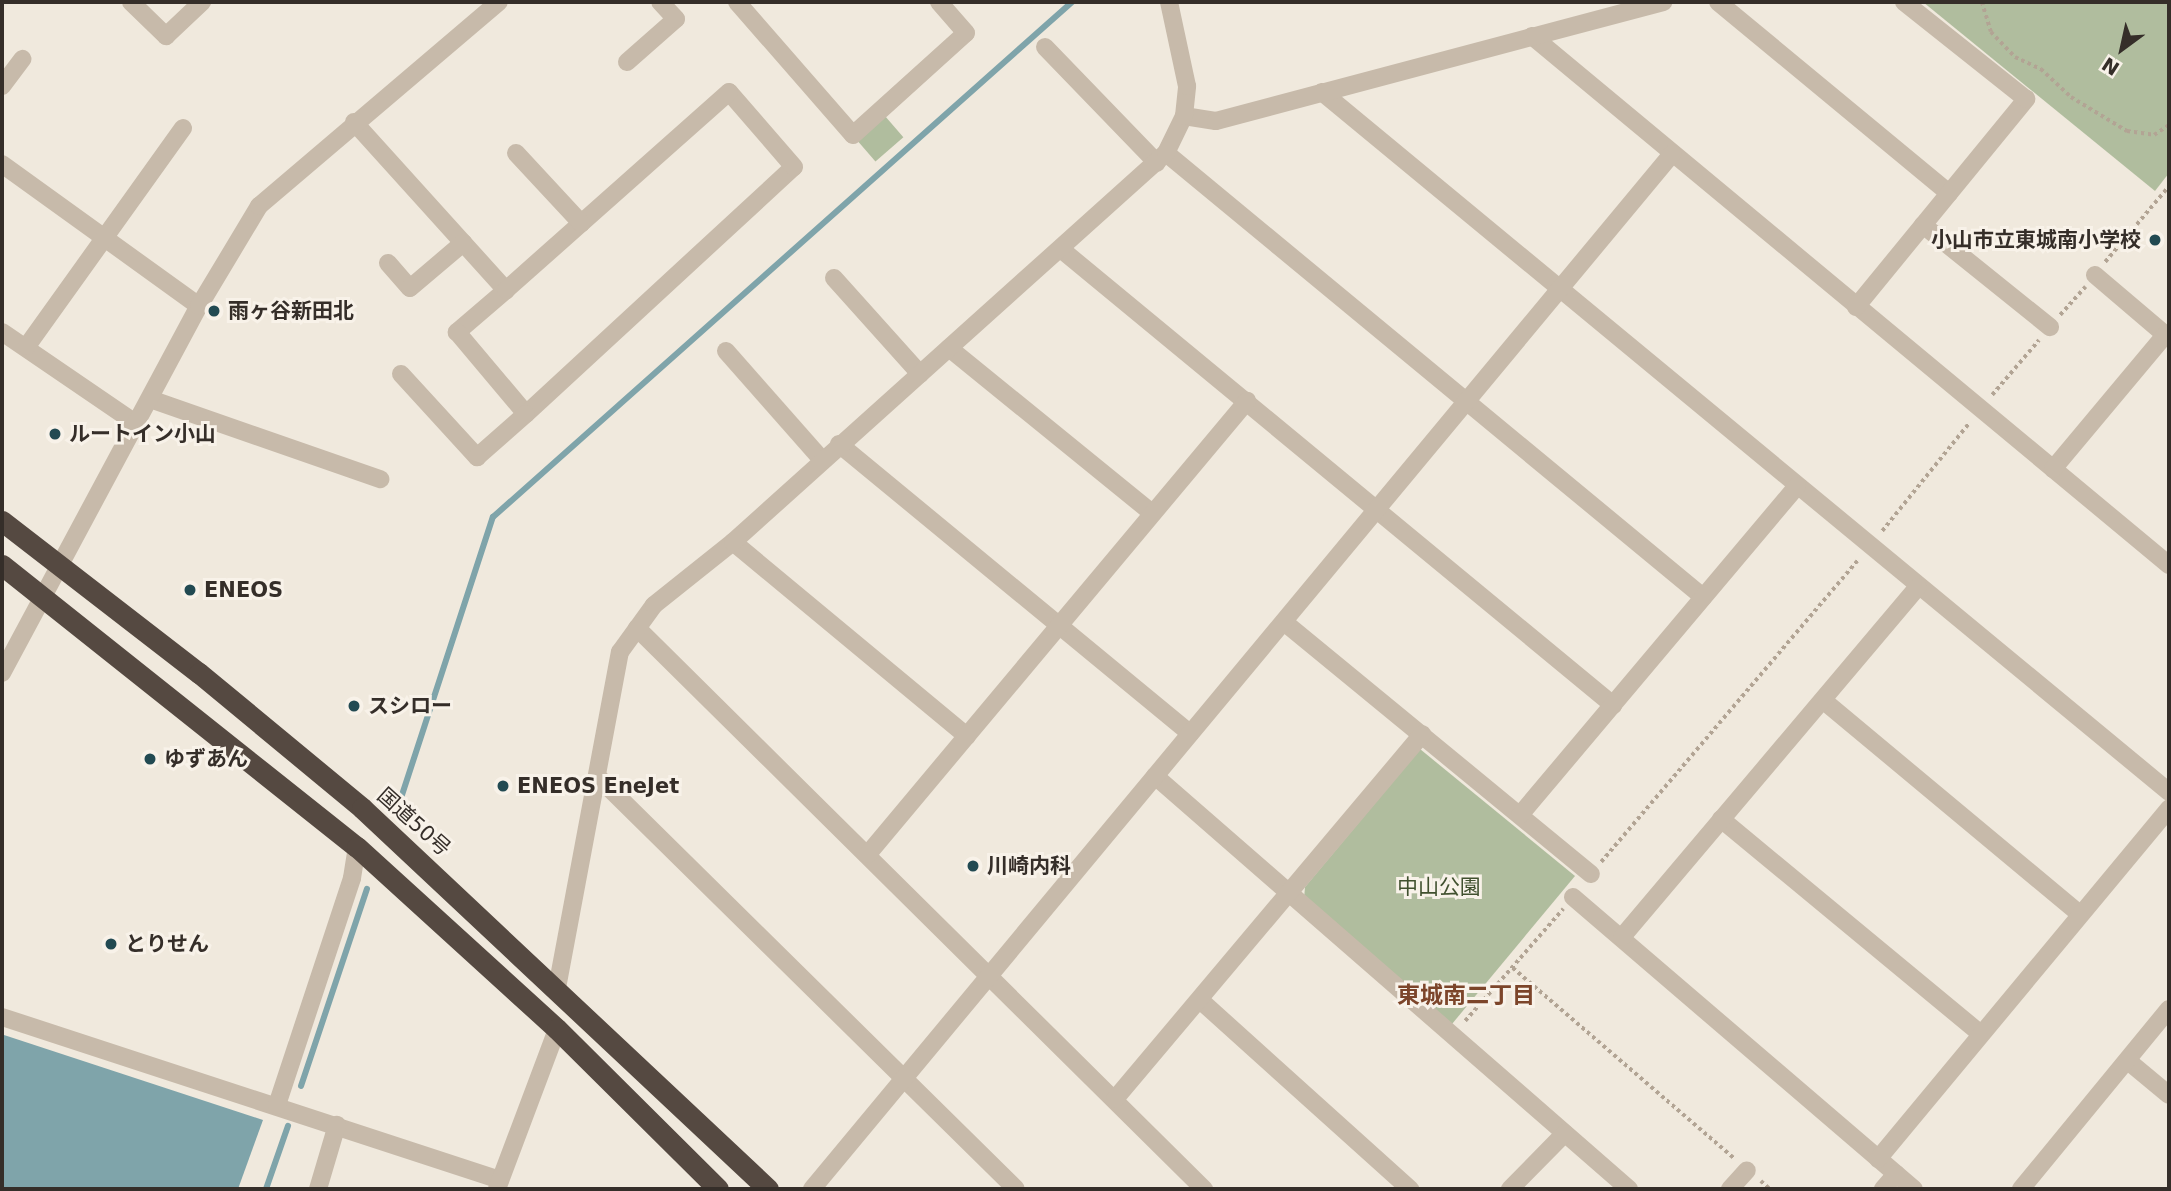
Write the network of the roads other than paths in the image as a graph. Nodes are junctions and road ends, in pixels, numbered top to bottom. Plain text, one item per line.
1 (131, 2) edge
2 (202, 2) edge
3 (499, 2) edge
4 (660, 2) edge
5 (737, 2) edge
6 (939, 2) edge
7 (1170, 2) edge
8 (1663, 2) edge
9 (1718, 2) edge
10 (1904, 2) edge
11 (1532, 36) junction
12 (1045, 47) dead end
13 (22, 58) dead end
14 (627, 62) dead end
15 (2, 86) edge
16 (1322, 92) junction
17 (1184, 116) junction
18 (354, 122) junction
19 (183, 128) dead end
20 (516, 153) dead end
21 (1672, 154) junction
22 (1162, 158) junction
23 (2, 164) edge
24 (1949, 193) junction
25 (581, 223) junction
26 (1923, 225) junction
27 (104, 238) junction
28 (463, 243) junction
29 (1062, 250) junction
30 (388, 263) dead end
31 (2095, 275) road end
32 (834, 278) dead end
33 (1561, 289) junction
34 (506, 290) junction
35 (199, 306) junction
36 (1856, 307) junction
37 (2050, 327) road end
38 (2, 332) edge
39 (2167, 336) edge
40 (27, 346) junction
41 (949, 348) junction
42 (726, 351) dead end
43 (401, 373) dead end
44 (920, 374) junction
45 (150, 398) junction
46 (1247, 401) junction
47 (1466, 401) junction
48 (526, 414) junction
49 (137, 424) junction
50 (839, 444) junction
51 (822, 460) junction
52 (2053, 469) junction
53 (380, 480) dead end
54 (1797, 486) junction
55 (1378, 509) junction
56 (1152, 513) junction
57 (2, 521) edge
58 (733, 542) junction
59 (2, 565) edge
60 (2169, 565) edge
61 (61, 567) junction
62 (1918, 587) junction
63 (44, 597) junction
64 (1703, 597) junction
65 (1284, 622) junction
66 (1059, 626) junction
67 (637, 628) junction
68 (2, 673) edge
69 (1824, 701) junction
70 (1613, 705) junction
71 (1191, 733) junction
72 (1422, 734) junction
73 (967, 736) junction
74 (1155, 776) junction
75 (599, 778) junction
76 (2167, 785) edge
77 (2169, 808) edge
78 (1520, 815) junction
79 (1721, 820) junction
80 (357, 847) junction
81 (868, 855) junction
82 (1591, 874) road end
83 (1286, 893) junction
84 (1573, 897) road end
85 (2080, 914) junction
86 (1622, 937) junction
87 (989, 977) junction
88 (558, 988) junction
89 (1200, 1000) junction
90 (2169, 1009) edge
91 (2, 1017) edge
92 (557, 1029) junction
93 (1981, 1034) junction
94 (2128, 1060) junction
95 (903, 1077) junction
96 (2169, 1095) edge
97 (1115, 1099) junction
98 (277, 1105) junction
99 (337, 1125) junction
100 (1565, 1133) junction
101 (1878, 1159) junction
102 (1747, 1170) road end
103 (1896, 1174) junction
104 (498, 1185) edge
105 (318, 1189) edge
106 (718, 1189) edge
107 (768, 1189) edge
108 (812, 1189) edge
109 (1016, 1189) edge
110 (1203, 1189) edge
111 (1410, 1189) edge
112 (1510, 1189) edge
113 (1629, 1189) edge
114 (1730, 1189) edge
115 (1883, 1189) edge
116 (1914, 1189) edge
117 (2021, 1189) edge

1 - 2 street
3 - 18 street
4 - 14 street
5 - 6 street
7 - 17 street
8 - 11 street
9 - 24 street
10 - 24 street
11 - 16 street
11 - 21 street
12 - 22 street
13 - 15 street
16 - 17 street
16 - 33 street
17 - 22 street
18 - 28 street
18 - 35 street
19 - 27 street
20 - 25 street
21 - 33 street
21 - 36 street
22 - 29 street
22 - 47 street
23 - 27 street
24 - 26 street
25 - 34 street
25 - 48 street
26 - 36 street
26 - 37 street
27 - 35 street
27 - 40 street
28 - 30 street
28 - 34 street
29 - 41 street
29 - 46 street
31 - 39 street
32 - 44 street
33 - 47 street
33 - 54 street
34 - 48 street
35 - 45 street
36 - 52 street
38 - 40 street
39 - 52 street
40 - 49 street
41 - 44 street
41 - 56 street
42 - 51 street
43 - 48 street
44 - 50 street
45 - 49 street
45 - 53 street
46 - 55 street
46 - 56 street
47 - 55 street
47 - 64 street
49 - 61 street
50 - 51 street
50 - 66 street
51 - 58 street
52 - 60 street
54 - 62 street
54 - 64 street
55 - 65 street
55 - 70 street
56 - 66 street
57 - 61 highway, 国道50号
58 - 67 street
58 - 73 street
59 - 63 highway
61 - 63 street
61 - 88 highway, 国道50号
62 - 69 street
62 - 76 street
63 - 68 street
63 - 80 highway
64 - 70 street
65 - 71 street
65 - 72 street
66 - 71 street
66 - 73 street
67 - 75 street
67 - 81 street
69 - 79 street
69 - 85 street
70 - 78 street
71 - 74 street
72 - 78 street
72 - 83 street
73 - 81 street
74 - 83 street
74 - 87 street
75 - 88 street
75 - 95 street
77 - 85 street
78 - 82 street
79 - 86 street
79 - 93 street
80 - 92 highway
80 - 98 street
81 - 87 street
83 - 89 street
83 - 100 street
84 - 86 street
85 - 93 street
86 - 101 street
87 - 95 street
87 - 97 street
88 - 107 highway, 国道50号
89 - 97 street
89 - 111 street
90 - 94 street
91 - 98 street
92 - 104 street
92 - 106 highway
93 - 101 street
94 - 96 street
94 - 117 street
95 - 108 street
95 - 109 street
97 - 110 street
98 - 99 street
99 - 104 street
99 - 105 street
100 - 112 street
100 - 113 street
101 - 103 street
102 - 114 street
103 - 115 street
103 - 116 street

